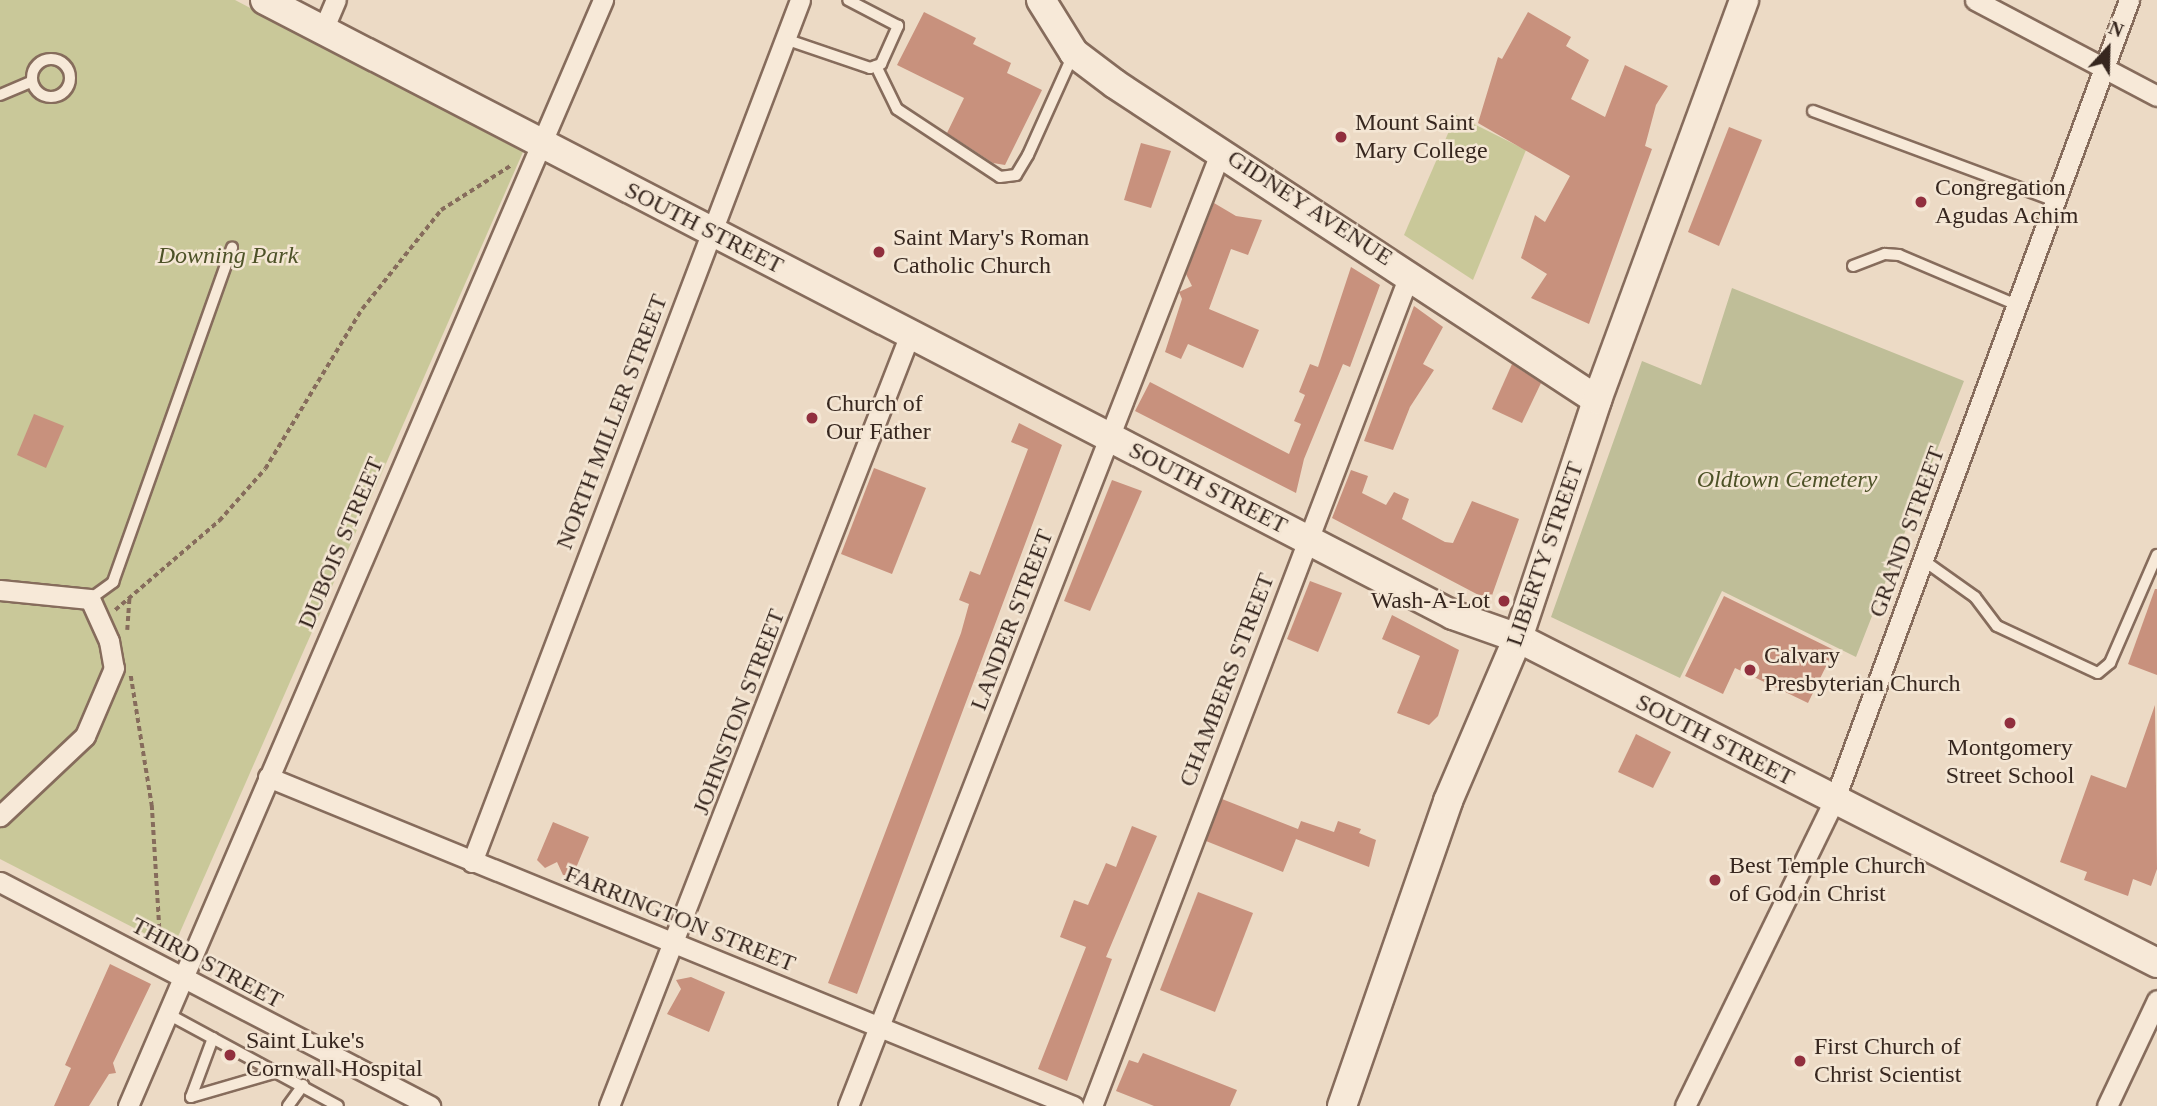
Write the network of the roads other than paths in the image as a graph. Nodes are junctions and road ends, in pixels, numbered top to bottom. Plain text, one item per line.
1 (265, 0) edge
2 (336, 0) edge
3 (800, 0) edge
4 (848, 0) edge
5 (1041, 0) edge
6 (1744, 0) edge
7 (1975, 0) edge
8 (2129, 0) edge
9 (600, 1) edge
10 (323, 30) junction
11 (785, 39) junction
12 (1074, 53) junction
13 (877, 66) junction
14 (2104, 68) junction
15 (30, 82) junction
16 (0, 94) edge
17 (2157, 96) edge
18 (1813, 111) dead end
19 (541, 144) junction
20 (1221, 150) junction
21 (2055, 201) junction
22 (711, 231) junction
23 (232, 248) dead end
24 (1853, 267) dead end
25 (1410, 273) junction
26 (2017, 305) junction
27 (910, 334) junction
28 (1597, 400) junction
29 (1109, 438) junction
30 (1309, 538) junction
31 (2157, 555) edge
32 (1923, 560) junction
33 (0, 590) edge
34 (90, 599) junction
35 (1518, 638) junction
36 (268, 777) junction
37 (1834, 801) junction
38 (0, 816) edge
39 (472, 862) junction
40 (0, 882) edge
41 (674, 941) junction
42 (2157, 963) edge
43 (183, 979) junction
44 (2157, 1000) edge
45 (168, 1014) junction
46 (881, 1027) junction
47 (213, 1038) junction
48 (277, 1072) junction
49 (303, 1085) junction
50 (128, 1106) edge
51 (288, 1106) edge
52 (338, 1106) edge
53 (429, 1106) edge
54 (609, 1106) edge
55 (848, 1106) edge
56 (1073, 1106) edge
57 (1092, 1106) edge
58 (1342, 1106) edge
59 (1685, 1106) edge
60 (2107, 1106) edge

1 - 10 street, SOUTH STREET
2 - 10 street
3 - 11 street, NORTH MILLER STREET
4 - 13 lane
5 - 12 street, GIDNEY AVENUE
6 - 28 street, LIBERTY STREET
7 - 14 street
8 - 14 street, GRAND STREET
9 - 19 street, DUBOIS STREET
10 - 19 street, SOUTH STREET
11 - 13 lane
11 - 22 street, NORTH MILLER STREET
12 - 13 lane
12 - 20 street, GIDNEY AVENUE
14 - 17 street
14 - 21 street, GRAND STREET
15 - 15 lane
15 - 16 lane
18 - 21 lane
19 - 22 street, SOUTH STREET
19 - 36 street, DUBOIS STREET
20 - 25 street, GIDNEY AVENUE
20 - 29 street, LANDER STREET
21 - 26 street, GRAND STREET
22 - 27 street, SOUTH STREET
22 - 39 street, NORTH MILLER STREET
23 - 34 lane
24 - 26 lane
25 - 28 street, GIDNEY AVENUE
25 - 30 street, CHAMBERS STREET
26 - 32 street, GRAND STREET
27 - 29 street, SOUTH STREET
27 - 41 street, JOHNSTON STREET
28 - 35 street, LIBERTY STREET
29 - 30 street, SOUTH STREET
29 - 46 street, LANDER STREET
30 - 35 street, SOUTH STREET
30 - 57 street, CHAMBERS STREET
31 - 32 lane
32 - 37 street, GRAND STREET
33 - 34 street
34 - 38 street
35 - 37 street, SOUTH STREET
35 - 58 street, LIBERTY STREET
36 - 39 street, FARRINGTON STREET
36 - 43 street, DUBOIS STREET
37 - 42 street, SOUTH STREET
37 - 59 street, GRAND STREET
39 - 41 street, FARRINGTON STREET
40 - 43 street, THIRD STREET
41 - 46 street, FARRINGTON STREET
41 - 54 street, JOHNSTON STREET
43 - 45 street, DUBOIS STREET
43 - 53 street, THIRD STREET
44 - 60 street
45 - 47 lane
45 - 50 street, DUBOIS STREET
46 - 55 street, LANDER STREET
46 - 56 street, FARRINGTON STREET
47 - 48 lane
47 - 48 lane
48 - 49 lane
49 - 51 lane
49 - 52 lane

